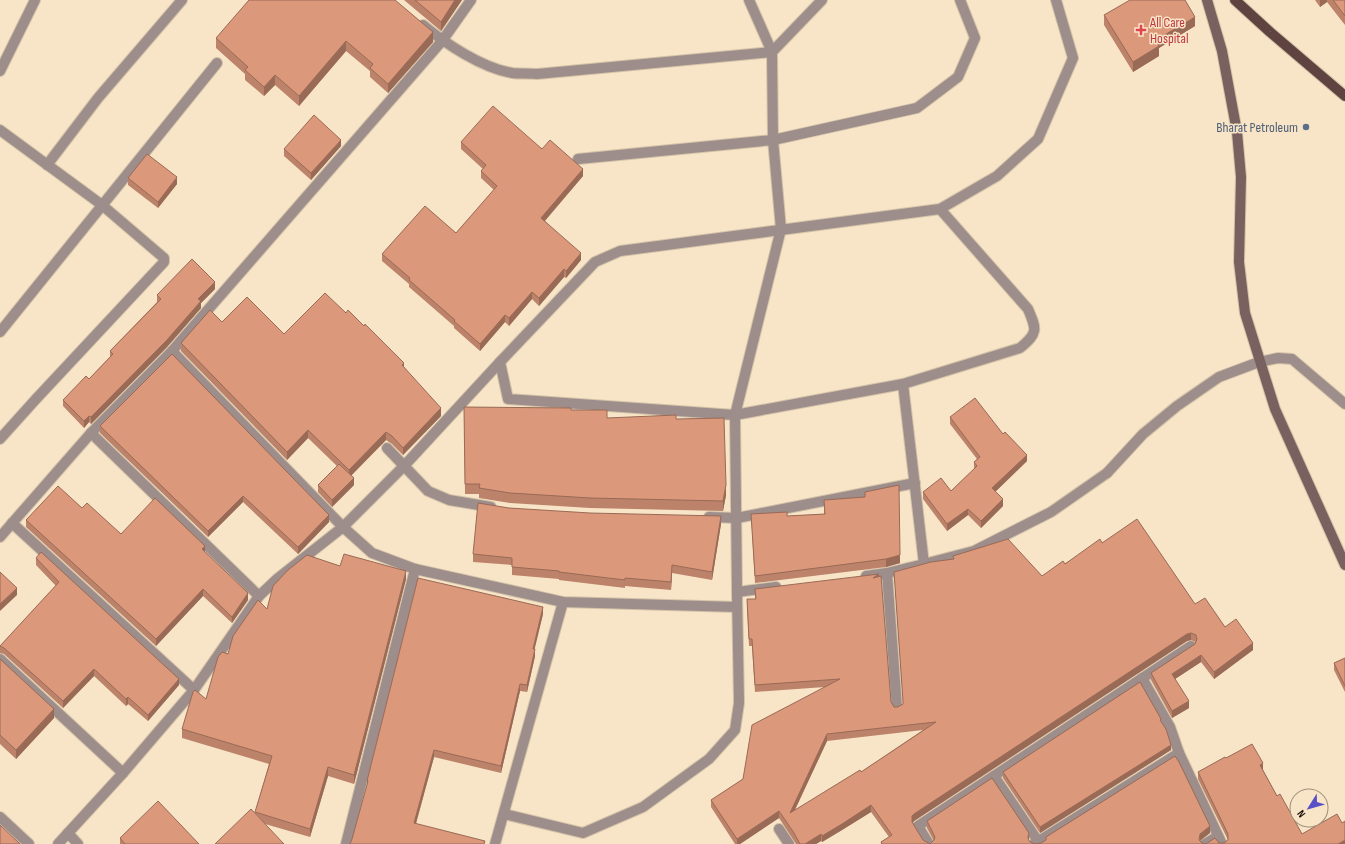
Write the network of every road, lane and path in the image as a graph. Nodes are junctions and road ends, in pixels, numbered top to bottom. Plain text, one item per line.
1 (35, 0) edge
2 (182, 0) edge
3 (470, 0) edge
4 (749, 0) edge
5 (822, 0) edge
6 (960, 0) edge
7 (1056, 0) edge
8 (1207, 0) edge
9 (1235, 0) edge
10 (418, 20) edge
11 (442, 41) junction
12 (772, 52) junction
13 (217, 63) dead end
14 (0, 71) edge
15 (1345, 96) edge
16 (0, 130) edge
17 (773, 140) junction
18 (578, 159) dead end
19 (47, 165) junction
20 (102, 205) junction
21 (940, 209) junction
22 (780, 229) junction
23 (0, 332) edge
24 (172, 351) junction
25 (500, 362) junction
26 (1259, 362) junction
27 (903, 384) junction
28 (1345, 404) edge
29 (735, 415) junction
30 (91, 433) junction
31 (0, 439) edge
32 (387, 448) dead end
33 (404, 466) junction
34 (915, 483) junction
35 (502, 508) edge
36 (698, 517) edge
37 (737, 518) junction
38 (12, 523) junction
39 (343, 527) junction
40 (0, 537) edge
41 (924, 564) junction
42 (1345, 565) edge
43 (415, 569) junction
44 (887, 573) junction
45 (855, 577) edge
46 (784, 586) edge
47 (737, 592) junction
48 (259, 596) junction
49 (563, 602) junction
50 (737, 607) junction
51 (1191, 646) edge
52 (0, 659) edge
53 (1142, 678) junction
54 (194, 690) junction
55 (897, 708) edge
56 (1179, 753) junction
57 (123, 773) junction
58 (994, 776) junction
59 (504, 814) junction
60 (0, 817) edge
61 (779, 829) dead end
62 (68, 833) junction
63 (1220, 840) edge
64 (1037, 843) edge
65 (29, 844) edge
66 (58, 844) edge
67 (78, 844) edge
68 (346, 844) edge
69 (495, 844) edge
70 (789, 844) edge
71 (929, 844) edge
72 (1206, 844) edge

1 - 14 street
2 - 19 street
3 - 11 street
4 - 12 street
5 - 12 street
6 - 17 street
7 - 21 street
8 - 26 main road
9 - 15 main road
10 - 11 street
11 - 12 street
11 - 24 street
12 - 17 street
13 - 20 street
16 - 19 street
17 - 18 street
17 - 22 street
19 - 20 street
20 - 23 street
20 - 31 street
21 - 22 street
21 - 27 street
22 - 25 street
22 - 29 street
24 - 30 street
24 - 39 street
25 - 29 street
25 - 33 street
26 - 28 street
26 - 41 street
26 - 42 main road
27 - 29 street
27 - 34 street
29 - 37 street
30 - 38 street
30 - 48 street
32 - 33 street
33 - 35 street
33 - 39 street
34 - 37 street
34 - 41 street
36 - 37 street
37 - 47 street
38 - 40 street
38 - 54 street
39 - 43 street
39 - 48 street
41 - 44 street
43 - 49 street
43 - 68 street
44 - 45 street
44 - 55 street
46 - 47 street
47 - 50 street
48 - 54 street
49 - 50 street
49 - 59 street
50 - 59 street
51 - 53 street
52 - 57 street
53 - 56 street
53 - 58 street
54 - 57 street
56 - 63 street
56 - 64 street
57 - 62 street
58 - 64 street
58 - 71 street
59 - 69 street
60 - 65 street
61 - 70 street
62 - 66 street
62 - 67 street
63 - 72 street

